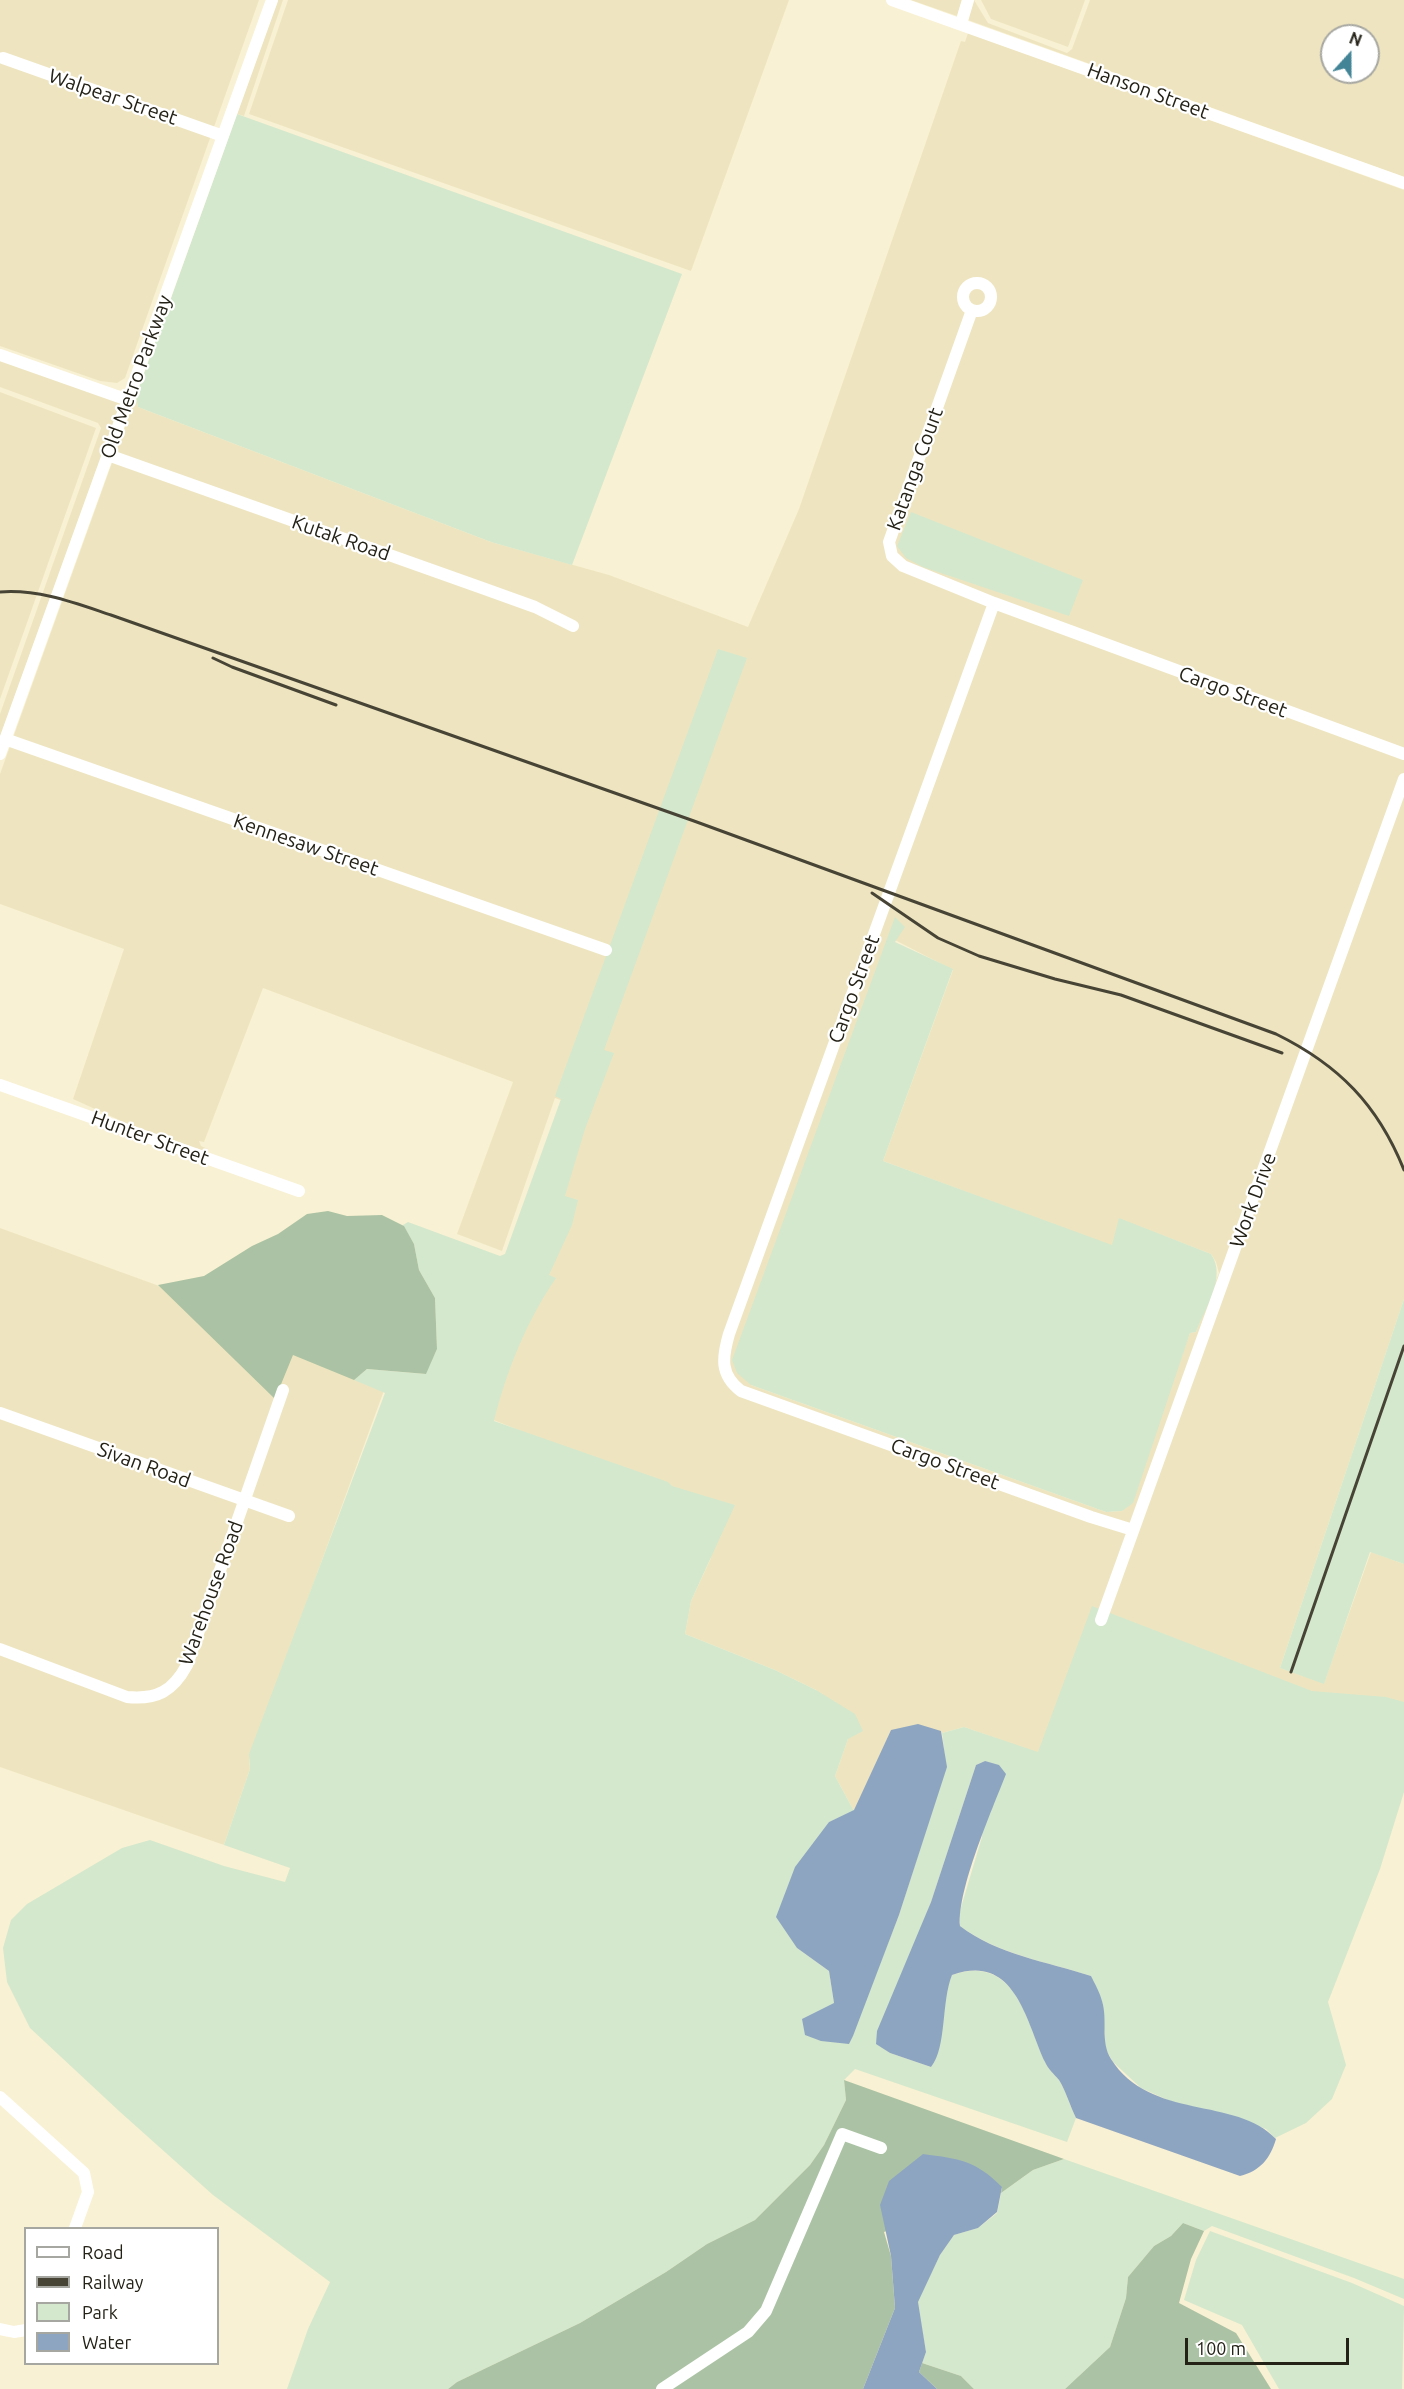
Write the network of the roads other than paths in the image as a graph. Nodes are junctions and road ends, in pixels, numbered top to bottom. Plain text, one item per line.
1 (272, 0) edge
2 (892, 0) edge
3 (968, 0) edge
4 (961, 24) junction
5 (3, 58) dead end
6 (223, 136) junction
7 (1404, 183) edge
8 (972, 310) dead end
9 (0, 355) edge
10 (128, 400) junction
11 (108, 455) junction
12 (994, 603) junction
13 (573, 626) dead end
14 (6, 739) junction
15 (0, 754) edge
16 (1404, 754) edge
17 (1404, 779) edge
18 (606, 950) dead end
19 (0, 1085) edge
20 (299, 1191) dead end
21 (283, 1390) dead end
22 (0, 1413) edge
23 (245, 1501) junction
24 (289, 1516) dead end
25 (1133, 1530) junction
26 (1101, 1620) dead end
27 (0, 1649) edge
28 (0, 2097) edge
29 (881, 2148) dead end
30 (76, 2227) edge
31 (0, 2328) edge
32 (24, 2330) edge
33 (662, 2389) edge

1 - 6 street, Old Metro Parkway
2 - 4 street, Hanson Street
3 - 4 street
4 - 7 street, Hanson Street
5 - 6 street, Walpear Street
6 - 10 street, Old Metro Parkway
8 - 12 street, Katanga Court
9 - 10 street
10 - 11 street, Old Metro Parkway
11 - 13 street, Kutak Road
11 - 14 street, Old Metro Parkway
12 - 16 street, Cargo Street
12 - 25 street, Cargo Street
14 - 15 street, Old Metro Parkway
14 - 18 street, Kennesaw Street
17 - 25 street, Work Drive
19 - 20 street, Hunter Street
21 - 23 street, Warehouse Road
22 - 23 street, Sivan Road
23 - 24 street, Sivan Road
23 - 27 street, Warehouse Road
25 - 26 street, Work Drive
28 - 30 street
29 - 33 street
31 - 32 street

